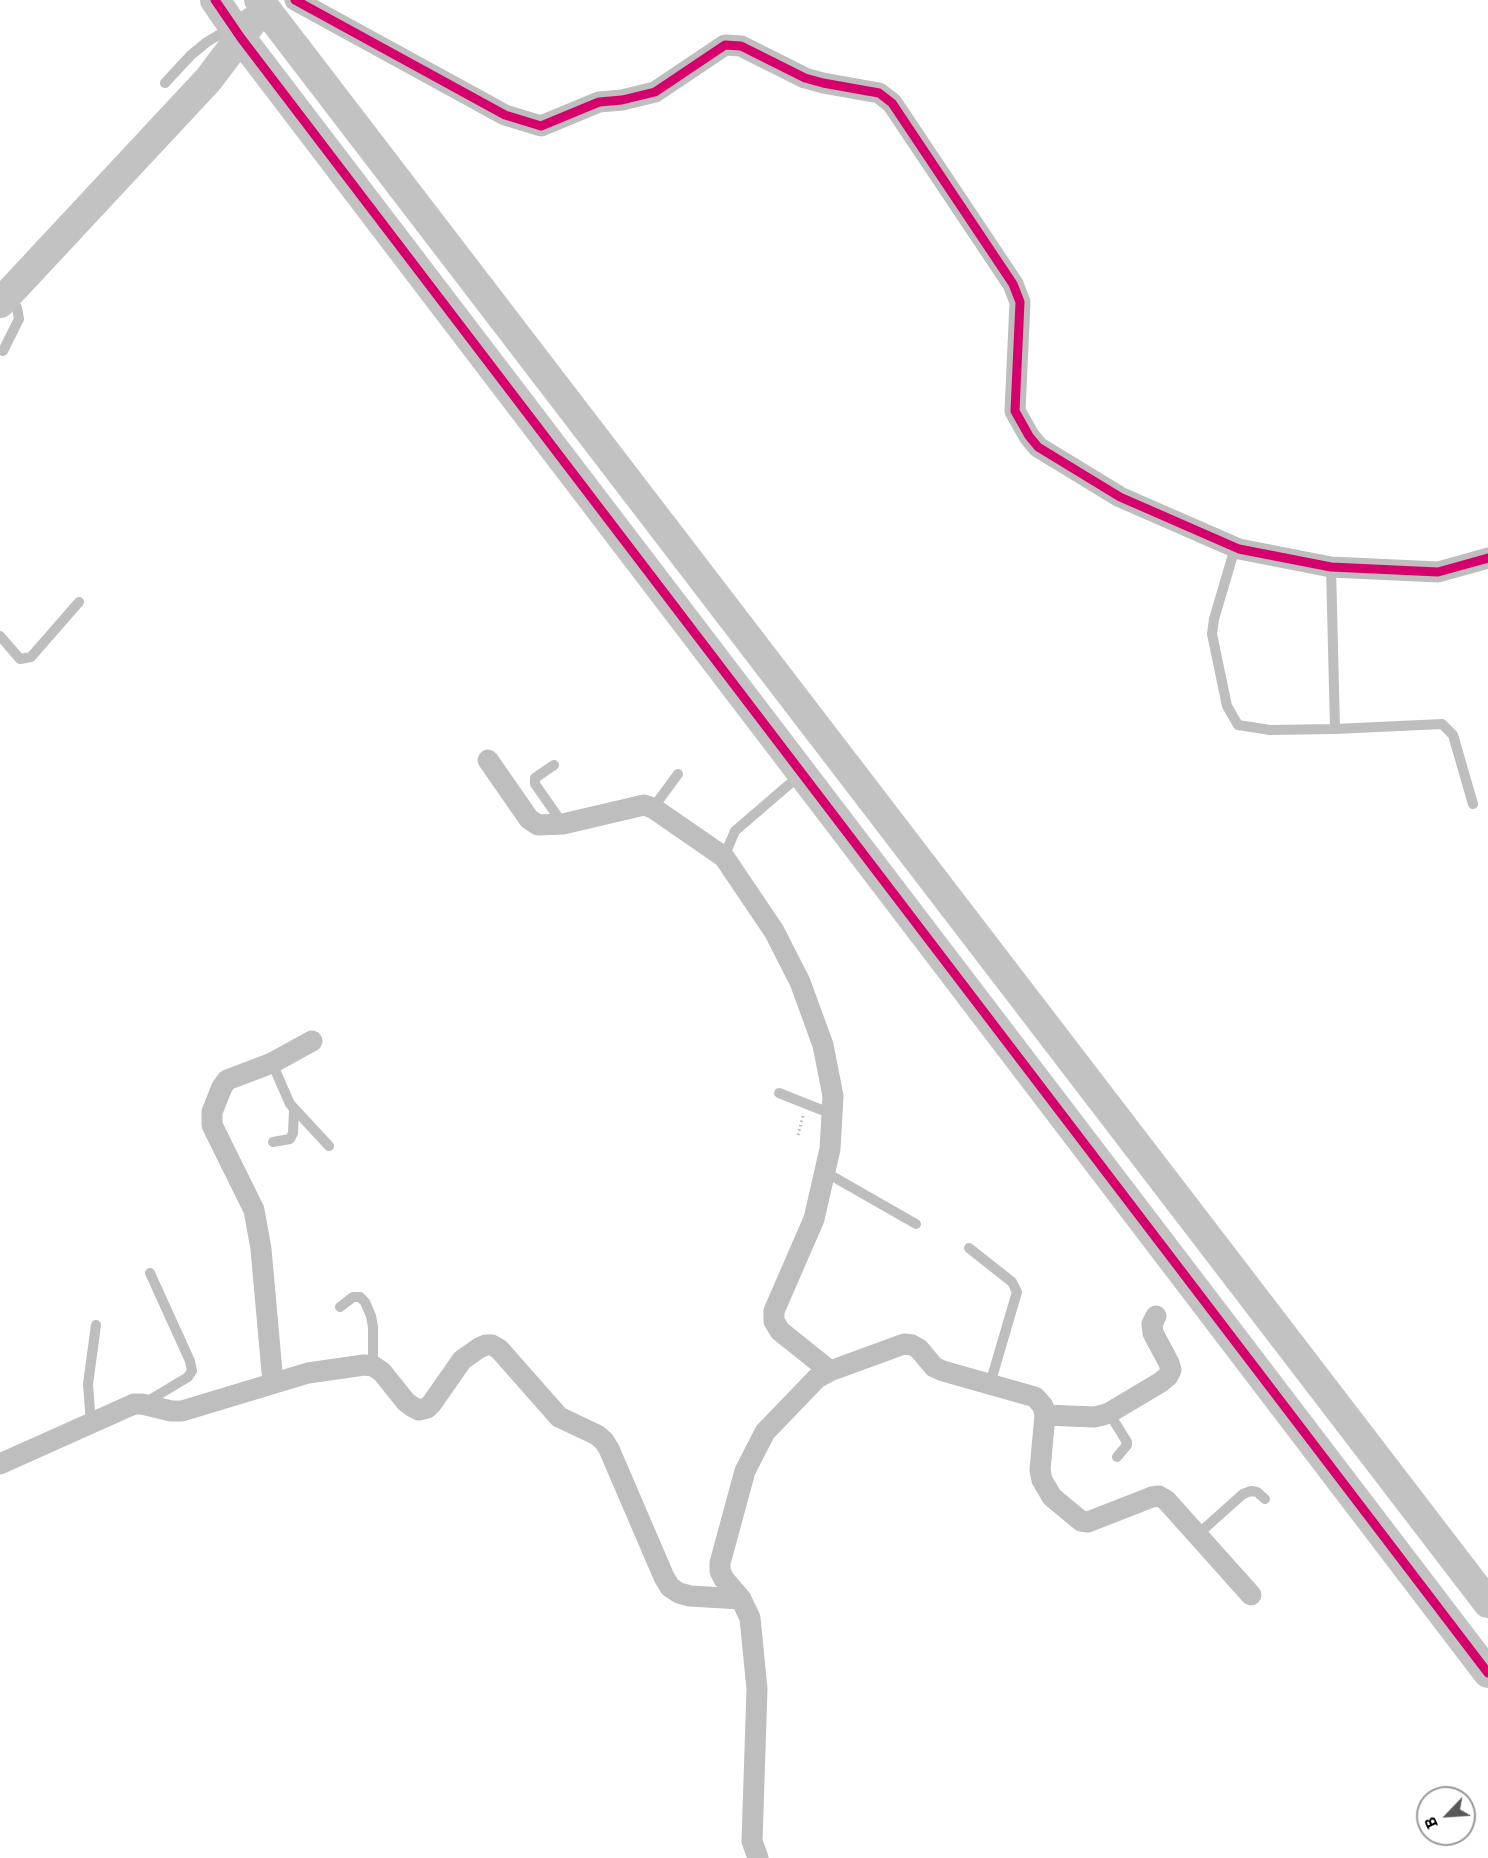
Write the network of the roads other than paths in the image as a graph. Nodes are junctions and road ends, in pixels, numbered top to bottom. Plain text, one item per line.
1 (198, 0) edge
2 (295, 0) edge
3 (262, 2) edge
4 (228, 20) edge
5 (165, 83) dead end
6 (5, 298) edge
7 (3, 351) dead end
8 (1235, 548) junction
9 (1488, 558) edge
10 (1331, 567) junction
11 (79, 602) dead end
12 (0, 636) edge
13 (1335, 729) junction
14 (488, 760) dead end
15 (554, 765) dead end
16 (802, 773) junction
17 (678, 774) dead end
18 (1473, 804) dead end
19 (653, 808) junction
20 (563, 824) junction
21 (724, 857) junction
22 (312, 1041) dead end
23 (272, 1063) junction
24 (779, 1092) dead end
25 (294, 1110) junction
26 (832, 1114) junction
27 (273, 1143) dead end
28 (329, 1146) dead end
29 (825, 1172) junction
30 (916, 1224) dead end
31 (969, 1248) dead end
32 (150, 1273) dead end
33 (340, 1307) dead end
34 (1156, 1316) dead end
35 (96, 1325) dead end
36 (373, 1366) junction
37 (830, 1371) junction
38 (273, 1383) junction
39 (990, 1384) junction
40 (142, 1404) junction
41 (1109, 1413) junction
42 (1045, 1415) junction
43 (91, 1424) junction
44 (1117, 1457) dead end
45 (0, 1464) edge
46 (1265, 1498) dead end
47 (1197, 1535) junction
48 (1251, 1595) dead end
49 (741, 1599) junction
50 (1488, 1603) edge
51 (1488, 1672) edge
52 (758, 1858) edge

1 - 4 street
2 - 8 street
3 - 4 street
3 - 50 street
4 - 5 lane
4 - 6 street
4 - 16 street
6 - 7 lane
8 - 10 street
8 - 13 lane
9 - 10 street
10 - 13 lane
11 - 12 lane
13 - 18 lane
14 - 20 street
15 - 20 lane
16 - 21 lane
16 - 51 street
17 - 19 lane
19 - 20 street
19 - 21 street
21 - 26 street
22 - 23 street
23 - 25 lane
23 - 38 street
24 - 26 lane
25 - 27 lane
25 - 28 lane
26 - 29 street
29 - 30 lane
29 - 37 street
31 - 39 lane
32 - 40 lane
33 - 36 lane
34 - 41 street
35 - 43 lane
36 - 38 street
36 - 49 street
37 - 39 street
37 - 49 street
38 - 40 street
39 - 42 street
40 - 43 street
41 - 42 street
41 - 44 lane
42 - 47 street
43 - 45 street
46 - 47 lane
47 - 48 street
49 - 52 street

